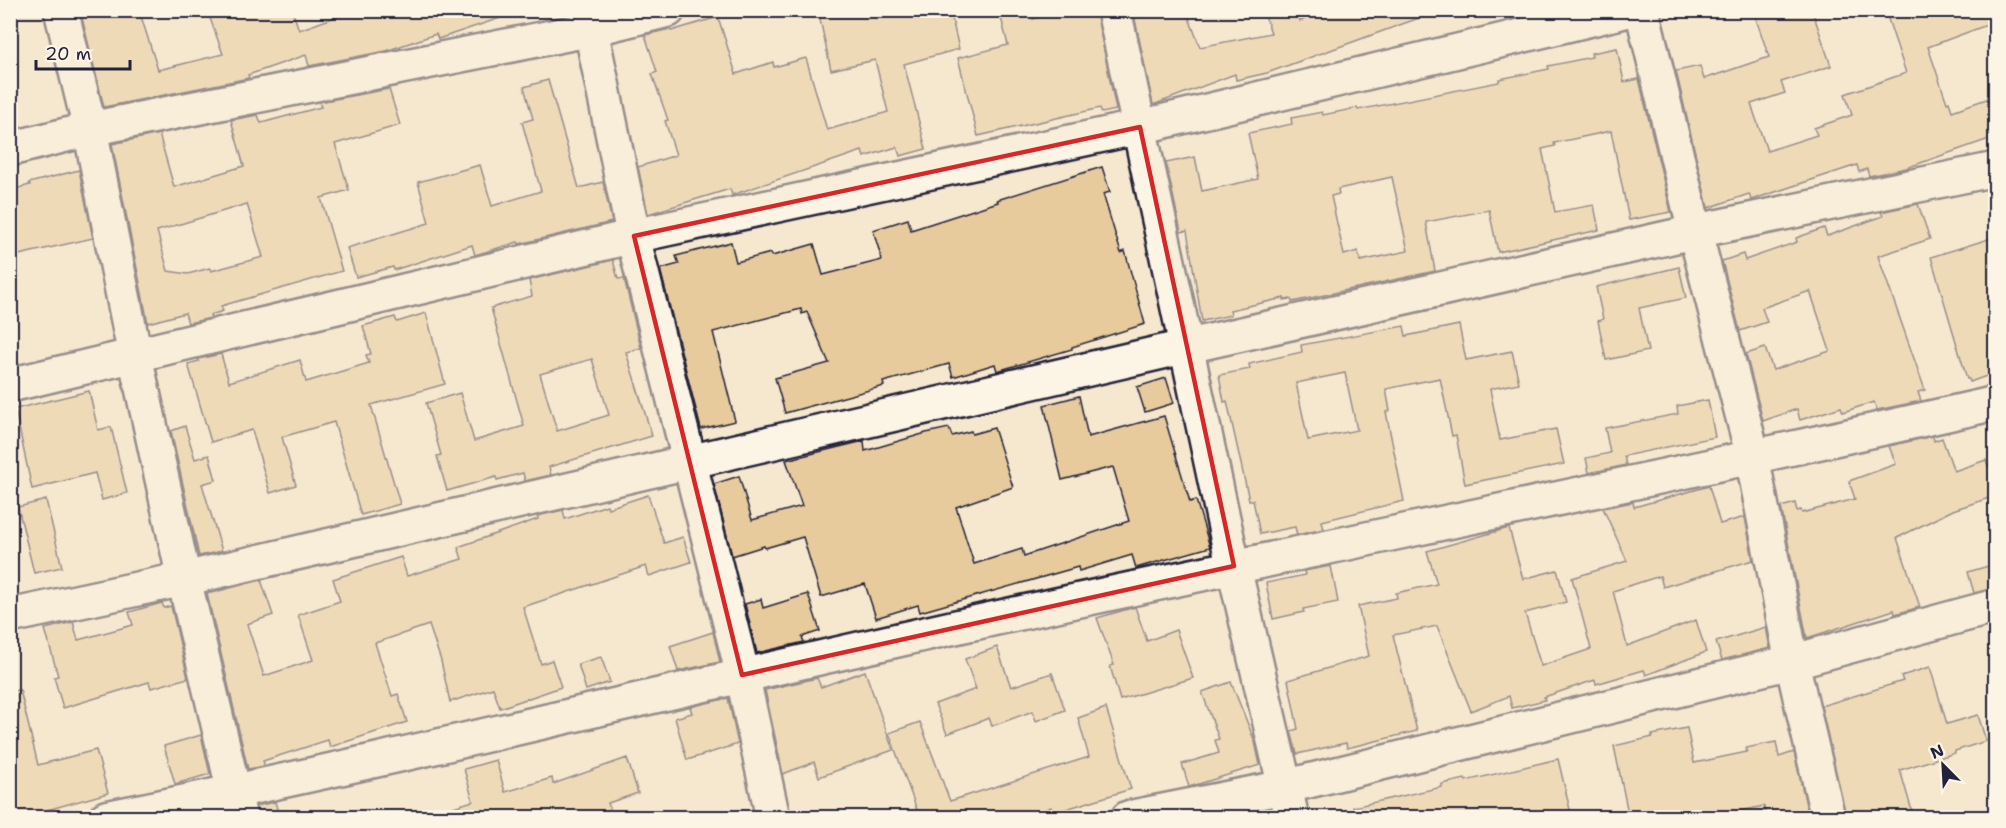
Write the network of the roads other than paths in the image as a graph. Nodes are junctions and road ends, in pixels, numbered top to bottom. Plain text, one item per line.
1 (61, 10) edge
2 (668, 10) edge
3 (1114, 10) edge
4 (1629, 10) edge
5 (1642, 10) edge
6 (590, 20) edge
7 (1140, 127) junction
8 (90, 129) junction
9 (10, 149) edge
10 (1995, 169) edge
11 (1695, 232) junction
12 (634, 236) junction
13 (1187, 347) junction
14 (135, 356) junction
15 (10, 386) edge
16 (1995, 403) edge
17 (1753, 458) junction
18 (690, 463) junction
19 (1234, 566) junction
20 (184, 579) junction
21 (1995, 606) edge
22 (10, 616) edge
23 (1792, 662) junction
24 (742, 675) junction
25 (1288, 802) edge
26 (238, 805) edge
27 (106, 818) edge
28 (773, 818) edge
29 (1128, 818) edge
30 (1828, 818) edge

1 - 8 street
2 - 6 street
3 - 7 street
4 - 7 street
5 - 11 street
6 - 8 street
6 - 12 street
7 - 12 street
7 - 13 street
8 - 9 street
8 - 14 street
10 - 11 street
11 - 13 street
11 - 17 street
12 - 14 street
12 - 18 street
13 - 18 street
13 - 19 street
14 - 15 street
14 - 20 street
16 - 17 street
17 - 19 street
17 - 23 street
18 - 20 street
18 - 24 street
19 - 24 street
19 - 25 street
20 - 22 street
20 - 26 street
21 - 23 street
23 - 25 street
23 - 30 street
24 - 26 street
24 - 28 street
25 - 29 street
26 - 27 street

